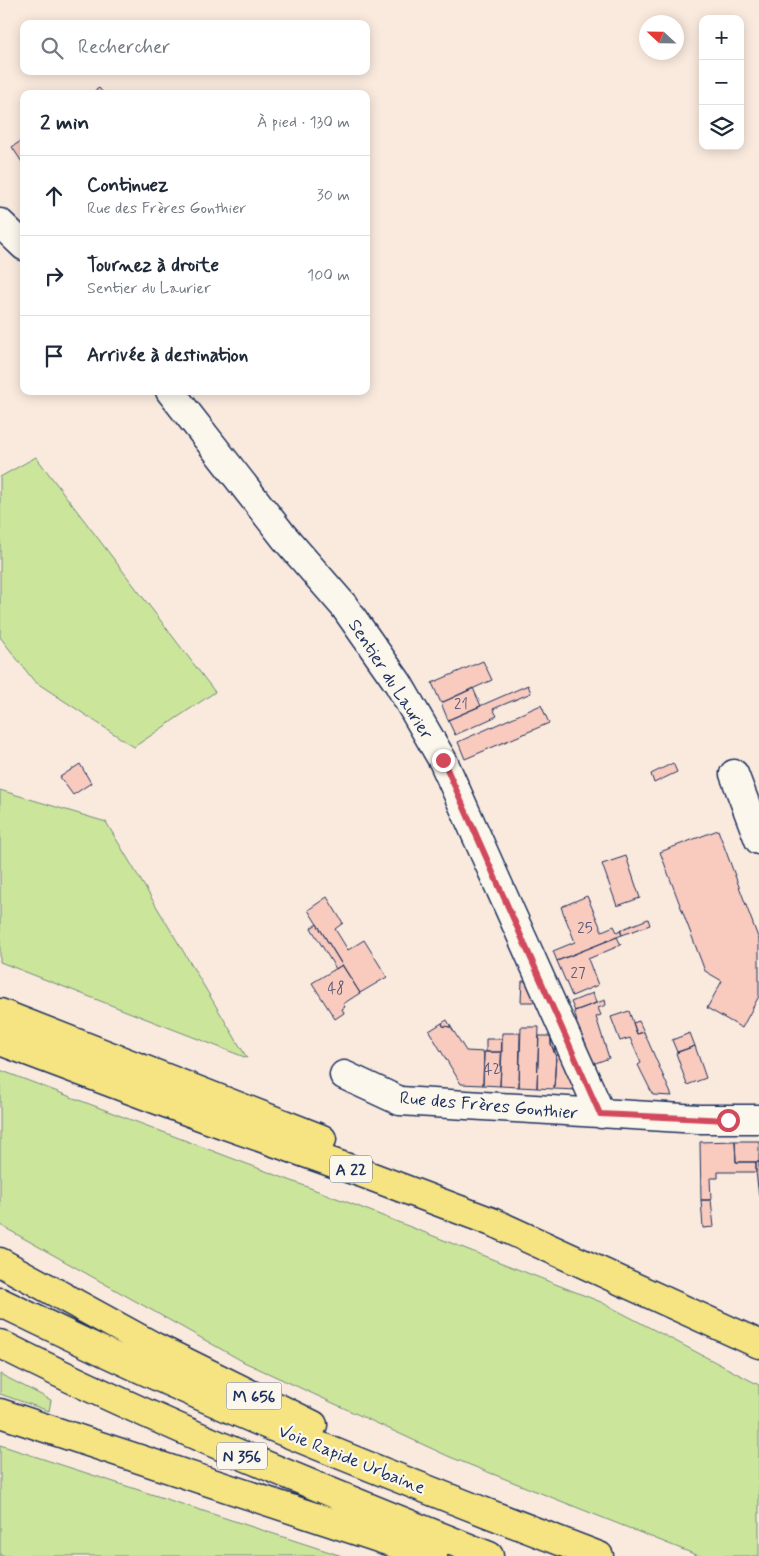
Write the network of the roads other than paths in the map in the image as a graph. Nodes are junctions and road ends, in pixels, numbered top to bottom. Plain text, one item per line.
1 (0, 223) edge
2 (20, 242) edge
3 (173, 395) edge
4 (734, 774) dead end
5 (759, 840) edge
6 (0, 1013) edge
7 (0, 1041) edge
8 (344, 1074) dead end
9 (600, 1114) junction
10 (759, 1119) edge
11 (492, 1222) junction
12 (0, 1262) edge
13 (0, 1302) edge
14 (0, 1344) edge
15 (759, 1344) edge
16 (0, 1413) edge
17 (512, 1523) junction
18 (433, 1556) edge
19 (489, 1556) edge
20 (600, 1556) edge

1 - 2 street
3 - 9 street, Sentier du Laurier
4 - 5 street
6 - 11 highway
7 - 11 highway, A 22
8 - 9 street, Rue des Frères Gonthier
9 - 10 street, Rue des Frères Gonthier
11 - 15 highway, A 22
12 - 17 highway, M 656
13 - 17 highway, Voie Rapide Urbaine / N 356
14 - 19 highway, N 356
16 - 18 highway
17 - 20 highway, Voie Rapide Urbaine / N 356

